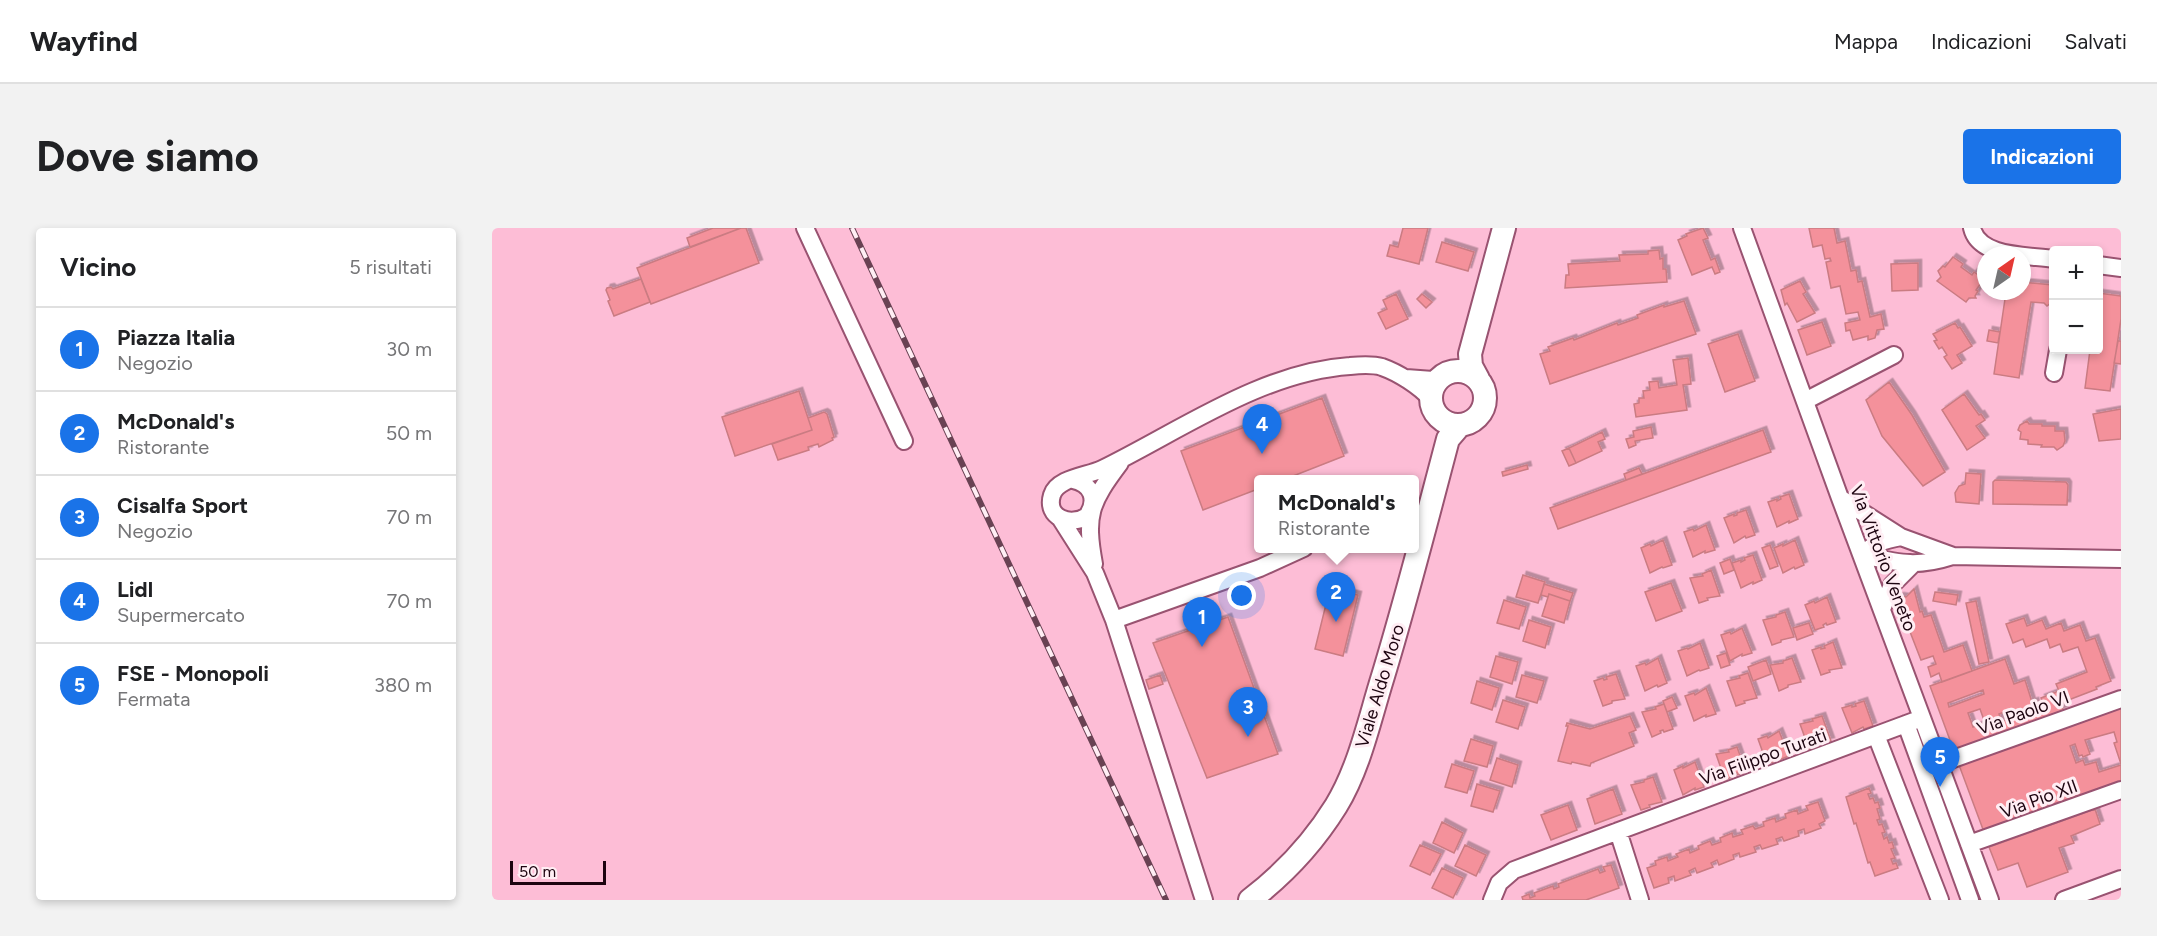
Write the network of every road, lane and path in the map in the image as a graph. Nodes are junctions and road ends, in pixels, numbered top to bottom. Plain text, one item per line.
1 (805, 228) edge
2 (1504, 228) edge
3 (1742, 228) edge
4 (1972, 228) edge
5 (2049, 258) edge
6 (2103, 266) edge
7 (2121, 268) edge
8 (1470, 354) junction
9 (2057, 354) edge
10 (1894, 355) dead end
11 (1448, 373) junction
12 (2054, 373) dead end
13 (1402, 377) junction
14 (1478, 379) junction
15 (1431, 399) junction
16 (1804, 400) junction
17 (1451, 428) junction
18 (904, 441) dead end
19 (1125, 456) junction
20 (1073, 480) junction
21 (1840, 498) junction
22 (1091, 510) junction
23 (1060, 518) junction
24 (1901, 537) junction
25 (1419, 548) edge
26 (1295, 553) edge
27 (1418, 553) edge
28 (1862, 555) junction
29 (1953, 556) junction
30 (2121, 559) edge
31 (1912, 565) junction
32 (1095, 573) junction
33 (1882, 609) junction
34 (1114, 620) junction
35 (2121, 699) edge
36 (1922, 718) junction
37 (1906, 724) junction
38 (1876, 735) junction
39 (1939, 764) junction
40 (2121, 790) edge
41 (1618, 831) junction
42 (1969, 844) junction
43 (2121, 879) edge
44 (1204, 900) edge
45 (1250, 900) edge
46 (1492, 900) edge
47 (1640, 900) edge
48 (1940, 900) edge
49 (1970, 900) edge
50 (1990, 900) edge
51 (2064, 900) edge

1 - 18 street
2 - 8 main road
3 - 16 street, Via Vittorio Veneto
4 - 5 street
6 - 7 street
8 - 11 main road
8 - 14 main road
9 - 12 street
10 - 16 street
11 - 13 street
11 - 14 main road
11 - 15 main road
13 - 15 street
13 - 19 street
14 - 17 main road
15 - 17 main road
16 - 21 street, Via Vittorio Veneto
17 - 25 main road, Viale Aldo Moro
19 - 20 street
19 - 22 street
20 - 22 street
20 - 23 street
21 - 24 street
21 - 28 street, Via Vittorio Veneto
22 - 23 street
22 - 32 street
23 - 32 street
24 - 28 street
24 - 29 street
26 - 34 street
27 - 45 main road, Viale Aldo Moro
28 - 31 street
28 - 33 street, Via Vittorio Veneto
29 - 30 street
29 - 31 street
31 - 33 street
32 - 34 street
33 - 36 street, Via Vittorio Veneto
34 - 44 street
35 - 39 street, Via Paolo VI
36 - 37 street, Via Filippo Turati
36 - 39 street, Via Vittorio Veneto
37 - 38 street, Via Filippo Turati
37 - 49 street
38 - 41 street, Via Filippo Turati
38 - 48 street
39 - 42 street, Via Vittorio Veneto
40 - 42 street, Via Pio XII
41 - 46 street, Via Filippo Turati
41 - 47 street
42 - 50 street, Via Vittorio Veneto
43 - 51 street

